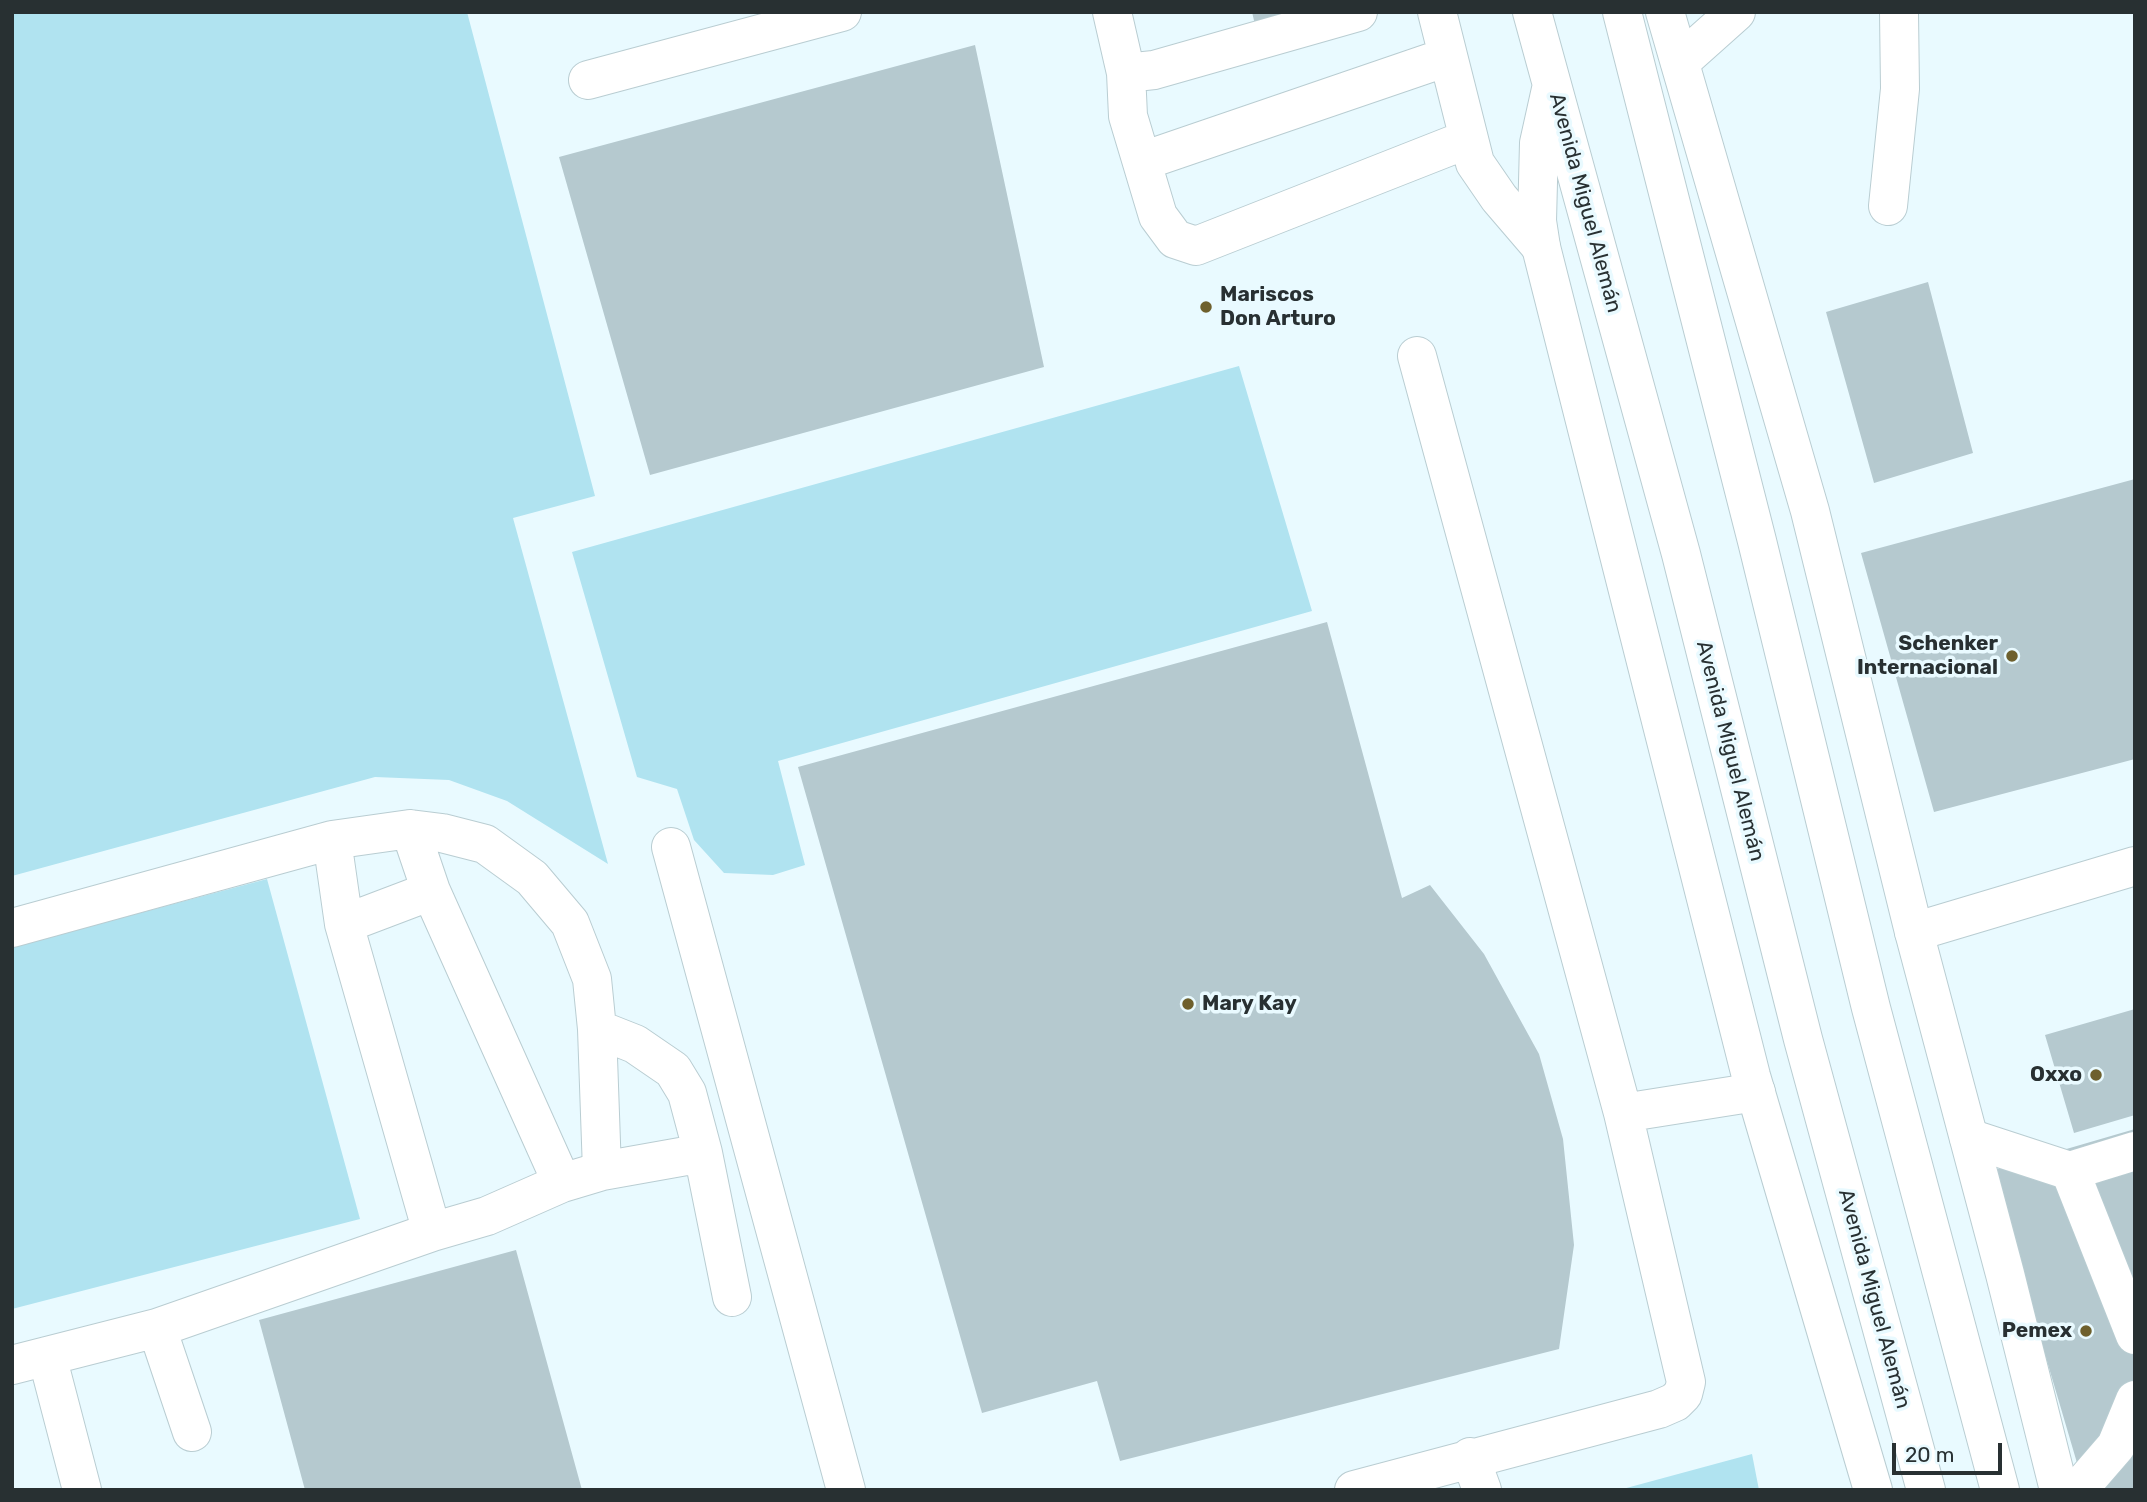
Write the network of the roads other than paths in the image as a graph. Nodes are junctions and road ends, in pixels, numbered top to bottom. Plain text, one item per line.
1 (842, 12) edge
2 (1112, 12) edge
3 (1358, 12) edge
4 (1437, 12) edge
5 (1532, 12) edge
6 (1622, 12) edge
7 (1665, 12) edge
8 (1736, 12) edge
9 (1899, 12) edge
10 (1447, 57) junction
11 (1680, 62) junction
12 (1126, 72) junction
13 (588, 80) dead end
14 (1552, 83) junction
15 (1468, 139) junction
16 (1143, 161) junction
17 (1888, 206) dead end
18 (1541, 247) junction
19 (1417, 356) dead end
20 (410, 829) junction
21 (332, 840) junction
22 (671, 847) dead end
23 (2135, 866) edge
24 (431, 891) junction
25 (344, 923) junction
26 (12, 928) edge
27 (1914, 932) junction
28 (597, 1029) junction
29 (1756, 1092) junction
30 (1623, 1113) junction
31 (1969, 1138) junction
32 (2135, 1151) edge
33 (703, 1153) junction
34 (602, 1171) junction
35 (2070, 1171) junction
36 (562, 1183) junction
37 (432, 1232) junction
38 (732, 1297) dead end
39 (157, 1328) junction
40 (2135, 1335) edge
41 (30, 1360) edge
42 (2135, 1400) edge
43 (192, 1432) dead end
44 (2125, 1456) edge
45 (1476, 1474) edge
46 (2055, 1485) edge
47 (82, 1490) edge
48 (846, 1490) edge
49 (1354, 1490) edge
50 (1873, 1490) edge
51 (1926, 1490) edge
52 (2000, 1490) edge

1 - 13 main road
2 - 12 main road
3 - 12 main road
4 - 10 main road
5 - 14 main road, Avenida Miguel Alemán
6 - 52 main road
7 - 11 main road
8 - 11 main road
9 - 17 main road
10 - 15 main road
10 - 16 main road
11 - 27 main road
12 - 16 main road
14 - 18 main road
14 - 51 main road, Avenida Miguel Alemán
15 - 16 main road
15 - 18 main road
18 - 29 main road
19 - 30 main road
20 - 21 main road
20 - 24 main road
20 - 28 main road
21 - 25 main road
21 - 26 main road
22 - 48 main road
23 - 27 main road
24 - 25 main road
24 - 36 main road
25 - 37 main road
27 - 31 main road
28 - 33 main road
28 - 34 main road
29 - 30 main road
29 - 50 main road
30 - 45 main road
31 - 35 main road
31 - 46 main road
32 - 35 main road
33 - 34 main road
33 - 38 main road
34 - 36 main road
35 - 40 main road
36 - 37 main road
37 - 39 main road
39 - 41 main road
39 - 43 main road
41 - 47 main road
42 - 44 main road
44 - 46 main road
45 - 49 main road

